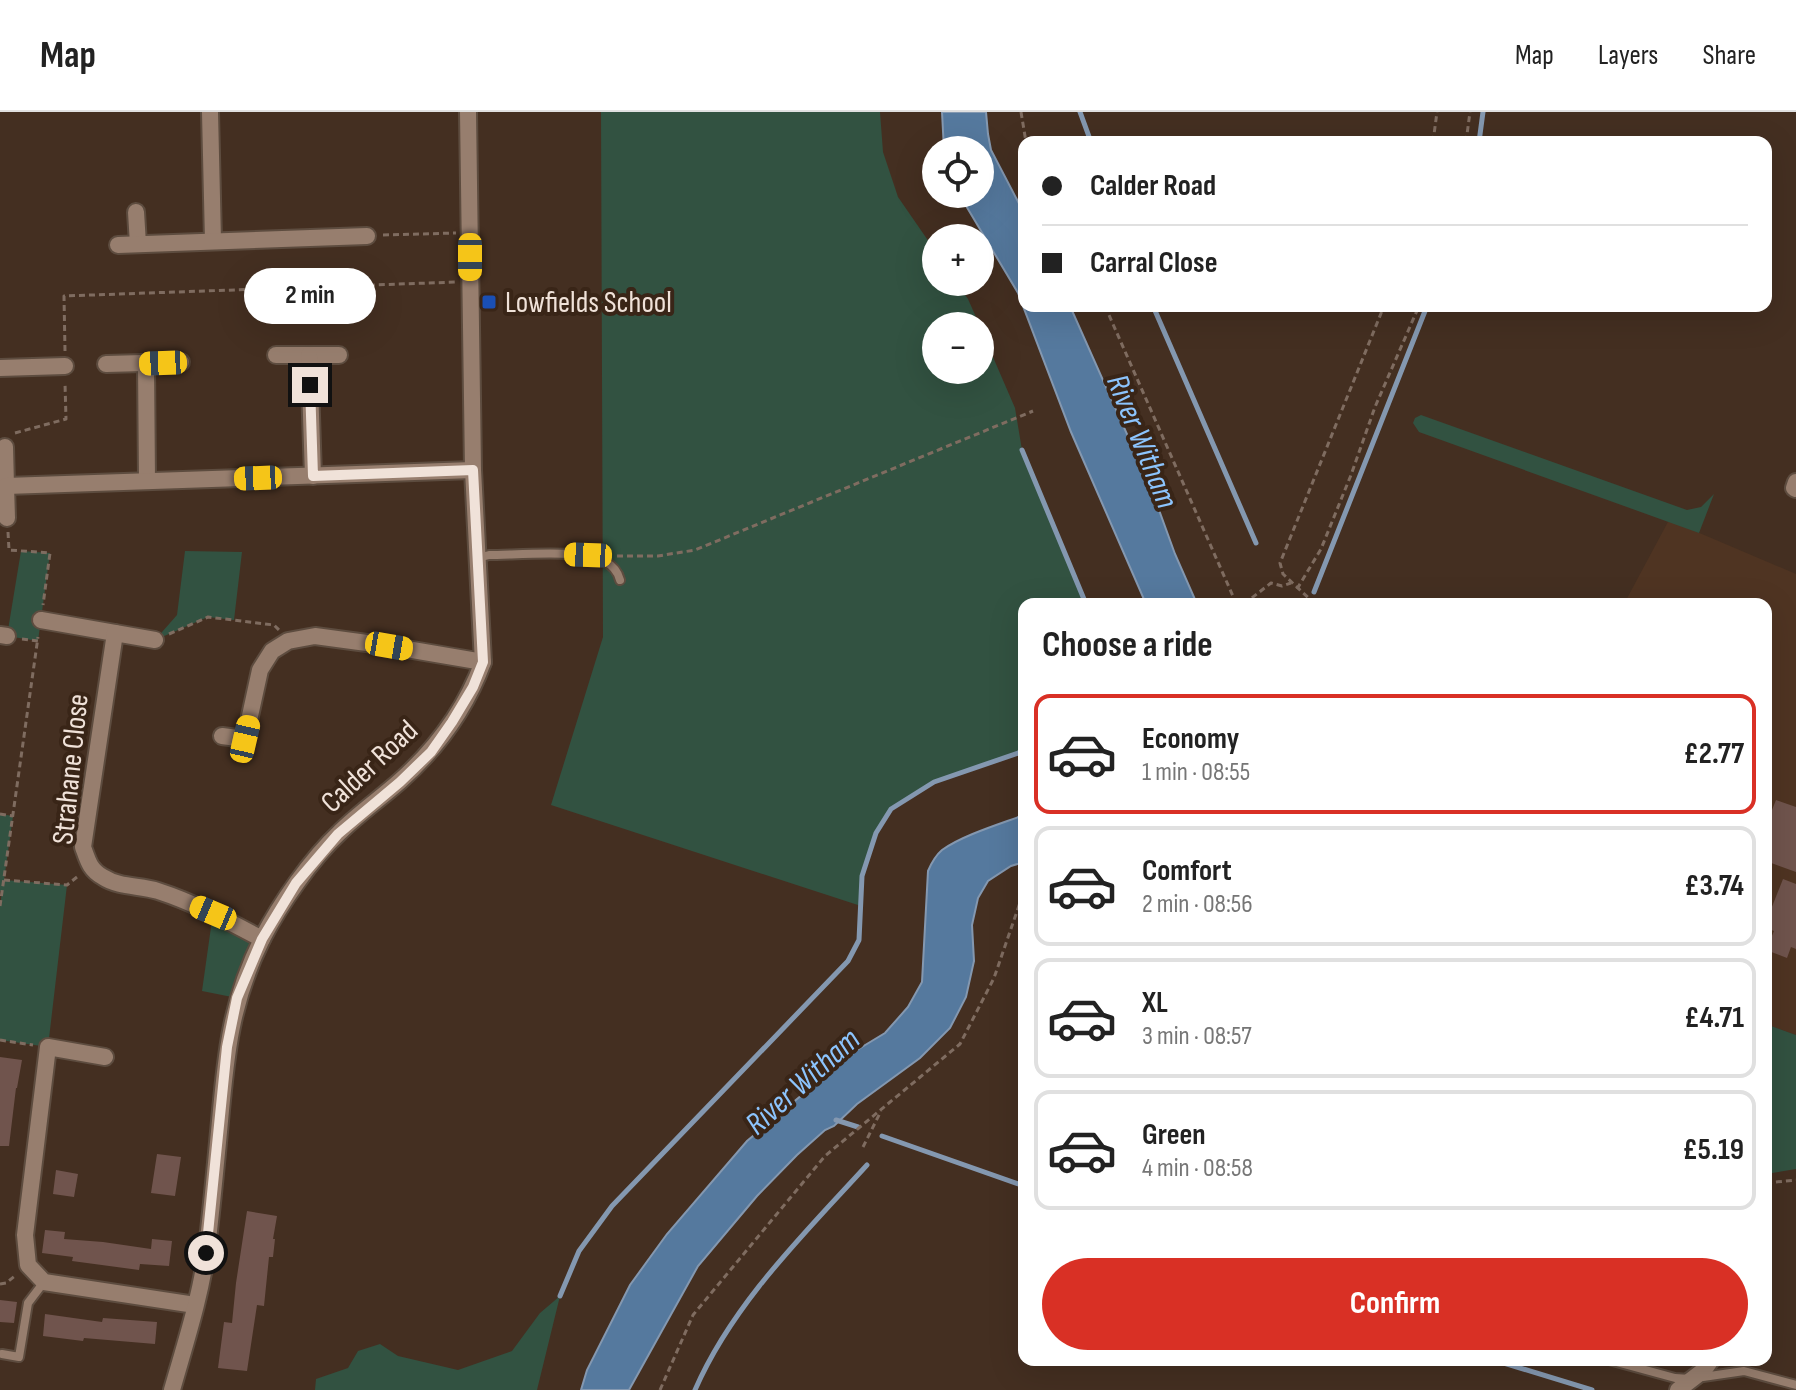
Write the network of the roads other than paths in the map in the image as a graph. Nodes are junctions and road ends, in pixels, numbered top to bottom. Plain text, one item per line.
1 (210, 112) edge
2 (468, 112) edge
3 (136, 212) dead end
4 (367, 236) road end
5 (213, 241) junction
6 (138, 244) junction
7 (118, 245) dead end
8 (276, 355) dead end
9 (309, 355) junction
10 (339, 355) dead end
11 (181, 362) dead end
12 (146, 363) junction
13 (106, 364) dead end
14 (65, 366) road end
15 (0, 368) edge
16 (9, 440) road end
17 (473, 470) junction
18 (313, 476) junction
19 (147, 481) junction
20 (1796, 482) edge
21 (6, 486) junction
22 (1796, 489) edge
23 (7, 518) road end
24 (478, 558) junction
25 (620, 580) dead end
26 (41, 620) road end
27 (115, 633) junction
28 (155, 640) road end
29 (483, 662) junction
30 (222, 736) dead end
31 (262, 939) junction
32 (105, 1057) dead end
33 (44, 1282) junction
34 (195, 1305) junction
35 (2, 1354) edge
36 (1631, 1366) edge
37 (1706, 1366) edge
38 (1693, 1380) junction
39 (1796, 1385) edge
40 (172, 1390) edge
41 (1678, 1390) edge

1 - 5 street
2 - 17 street, Calder Road
3 - 6 street
4 - 5 street
5 - 6 street
6 - 7 street
8 - 9 street
9 - 10 street
9 - 18 street
11 - 12 street
12 - 13 street
12 - 19 street
14 - 15 street
16 - 21 street
17 - 18 street
17 - 24 street, Calder Road
18 - 19 street
19 - 21 street
20 - 22 street
21 - 23 street
24 - 25 lane
24 - 29 street, Calder Road
26 - 27 street
27 - 28 street
27 - 31 street, Strahane Close
29 - 30 street
29 - 31 street, Calder Road
31 - 34 street, Calder Road
32 - 33 street
33 - 34 street
33 - 35 lane
34 - 40 street, Calder Road
36 - 38 lane
37 - 38 street
38 - 39 lane
38 - 41 street

